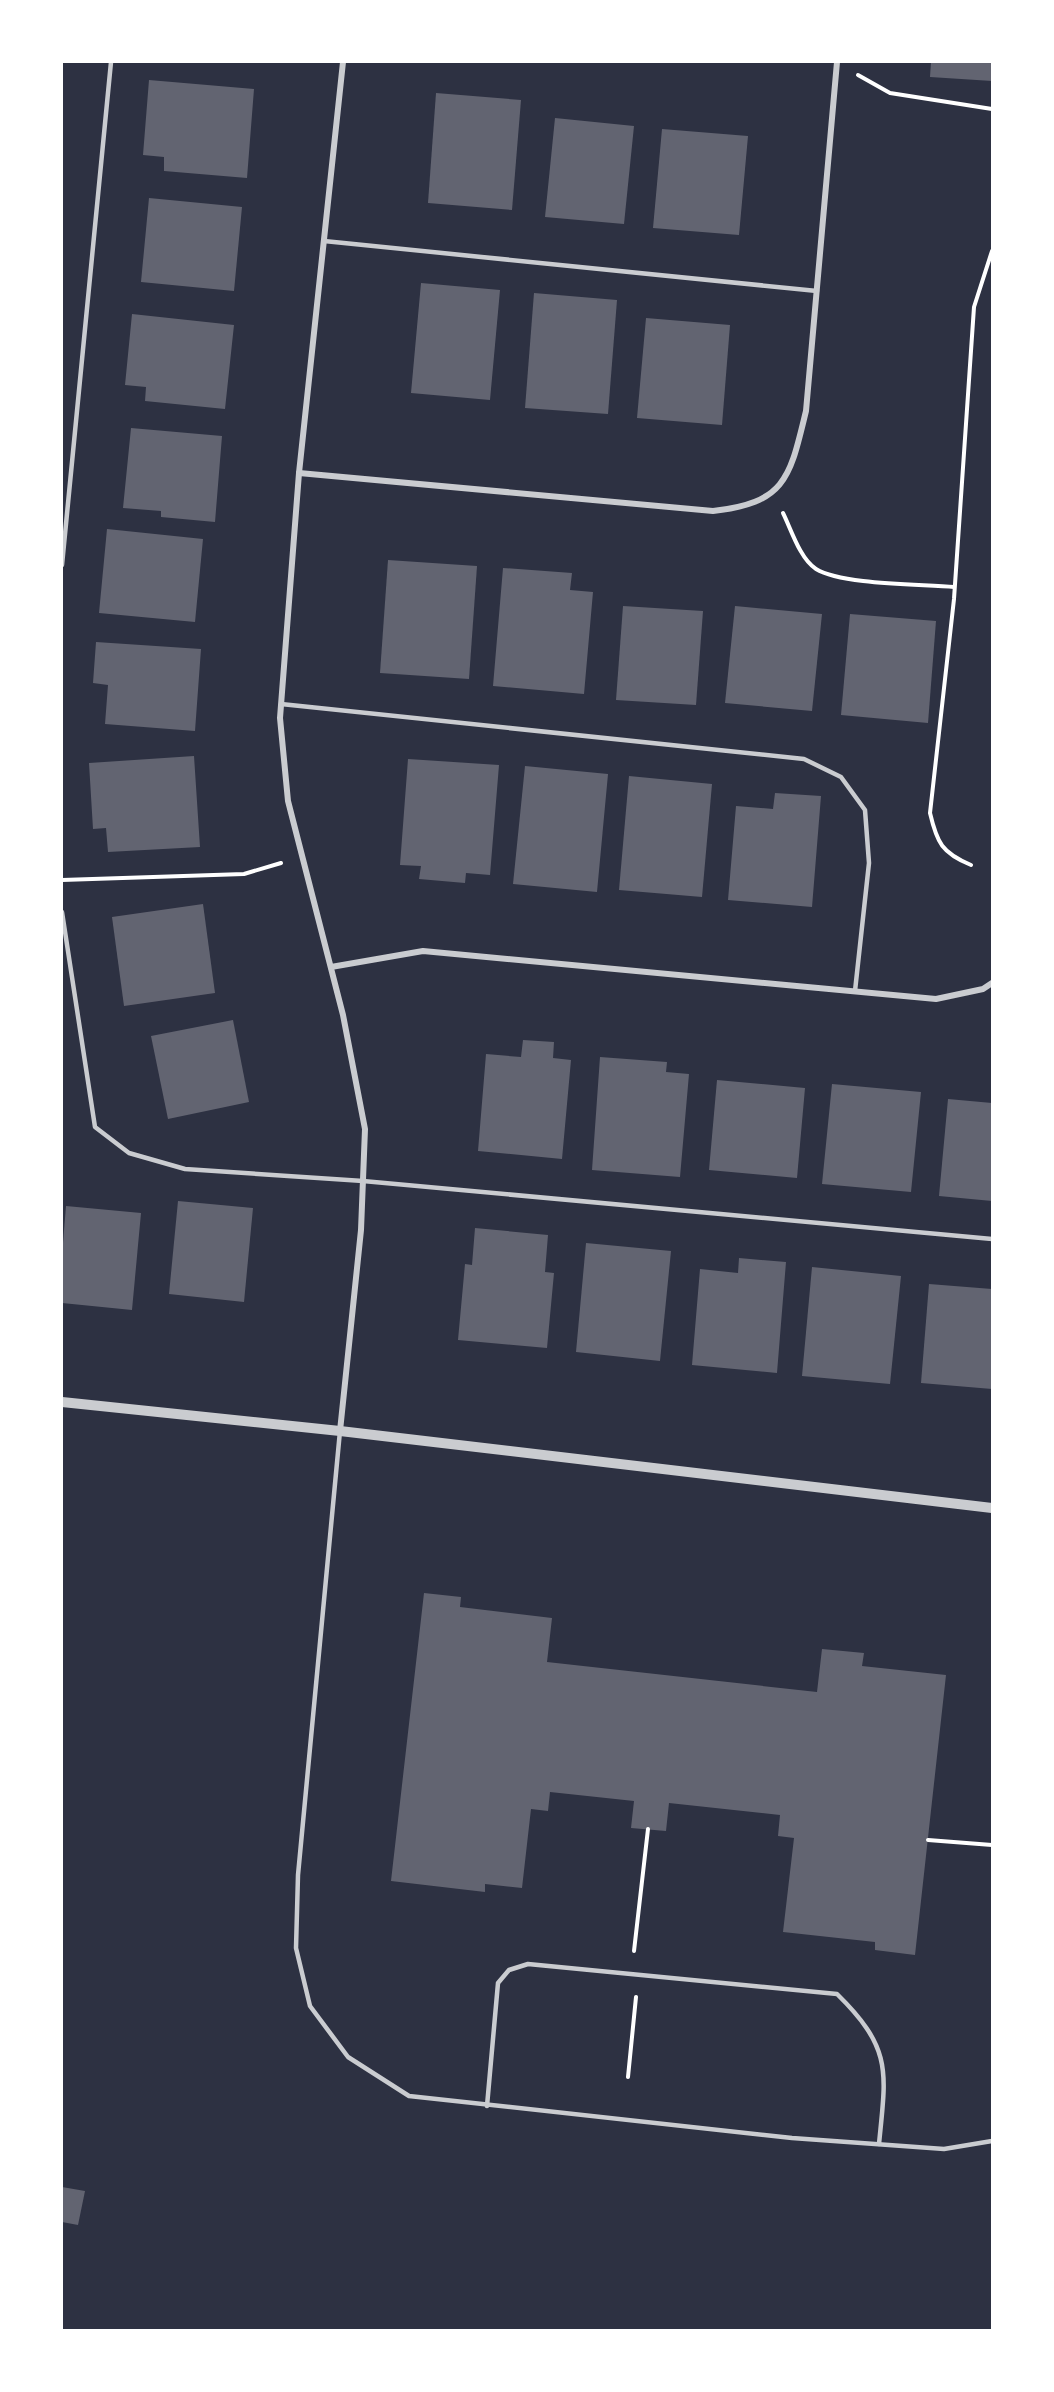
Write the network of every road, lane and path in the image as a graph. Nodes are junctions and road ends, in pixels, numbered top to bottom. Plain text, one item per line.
1 (111, 62) edge
2 (343, 62) edge
3 (827, 62) edge
4 (837, 62) edge
5 (993, 109) edge
6 (324, 241) junction
7 (993, 251) edge
8 (816, 291) junction
9 (299, 473) junction
10 (773, 493) junction
11 (62, 565) edge
12 (954, 587) junction
13 (280, 704) junction
14 (302, 856) junction
15 (971, 865) dead end
16 (62, 880) edge
17 (62, 912) edge
18 (331, 967) junction
19 (993, 983) edge
20 (855, 991) junction
21 (363, 1181) junction
22 (993, 1239) edge
23 (62, 1402) edge
24 (340, 1431) junction
25 (993, 1508) edge
26 (648, 1829) dead end
27 (928, 1840) dead end
28 (993, 1845) edge
29 (631, 1974) junction
30 (638, 1975) junction
31 (628, 2077) dead end
32 (487, 2106) junction
33 (993, 2141) edge
34 (879, 2144) junction

1 - 11 lane
2 - 6 street
3 - 4 street
4 - 5 path
4 - 8 street
6 - 8 lane
6 - 9 street
7 - 12 path
8 - 10 street
9 - 10 street
9 - 13 street
10 - 12 path
12 - 15 path
13 - 14 street
13 - 20 lane
14 - 16 path
14 - 18 street
17 - 21 lane
18 - 20 street
18 - 21 street
19 - 20 street
21 - 22 lane
21 - 24 street
23 - 24 street
24 - 25 street
24 - 32 lane
26 - 29 path
27 - 28 path
29 - 30 lane
29 - 32 lane
30 - 31 path
30 - 34 lane
32 - 34 lane
33 - 34 lane

